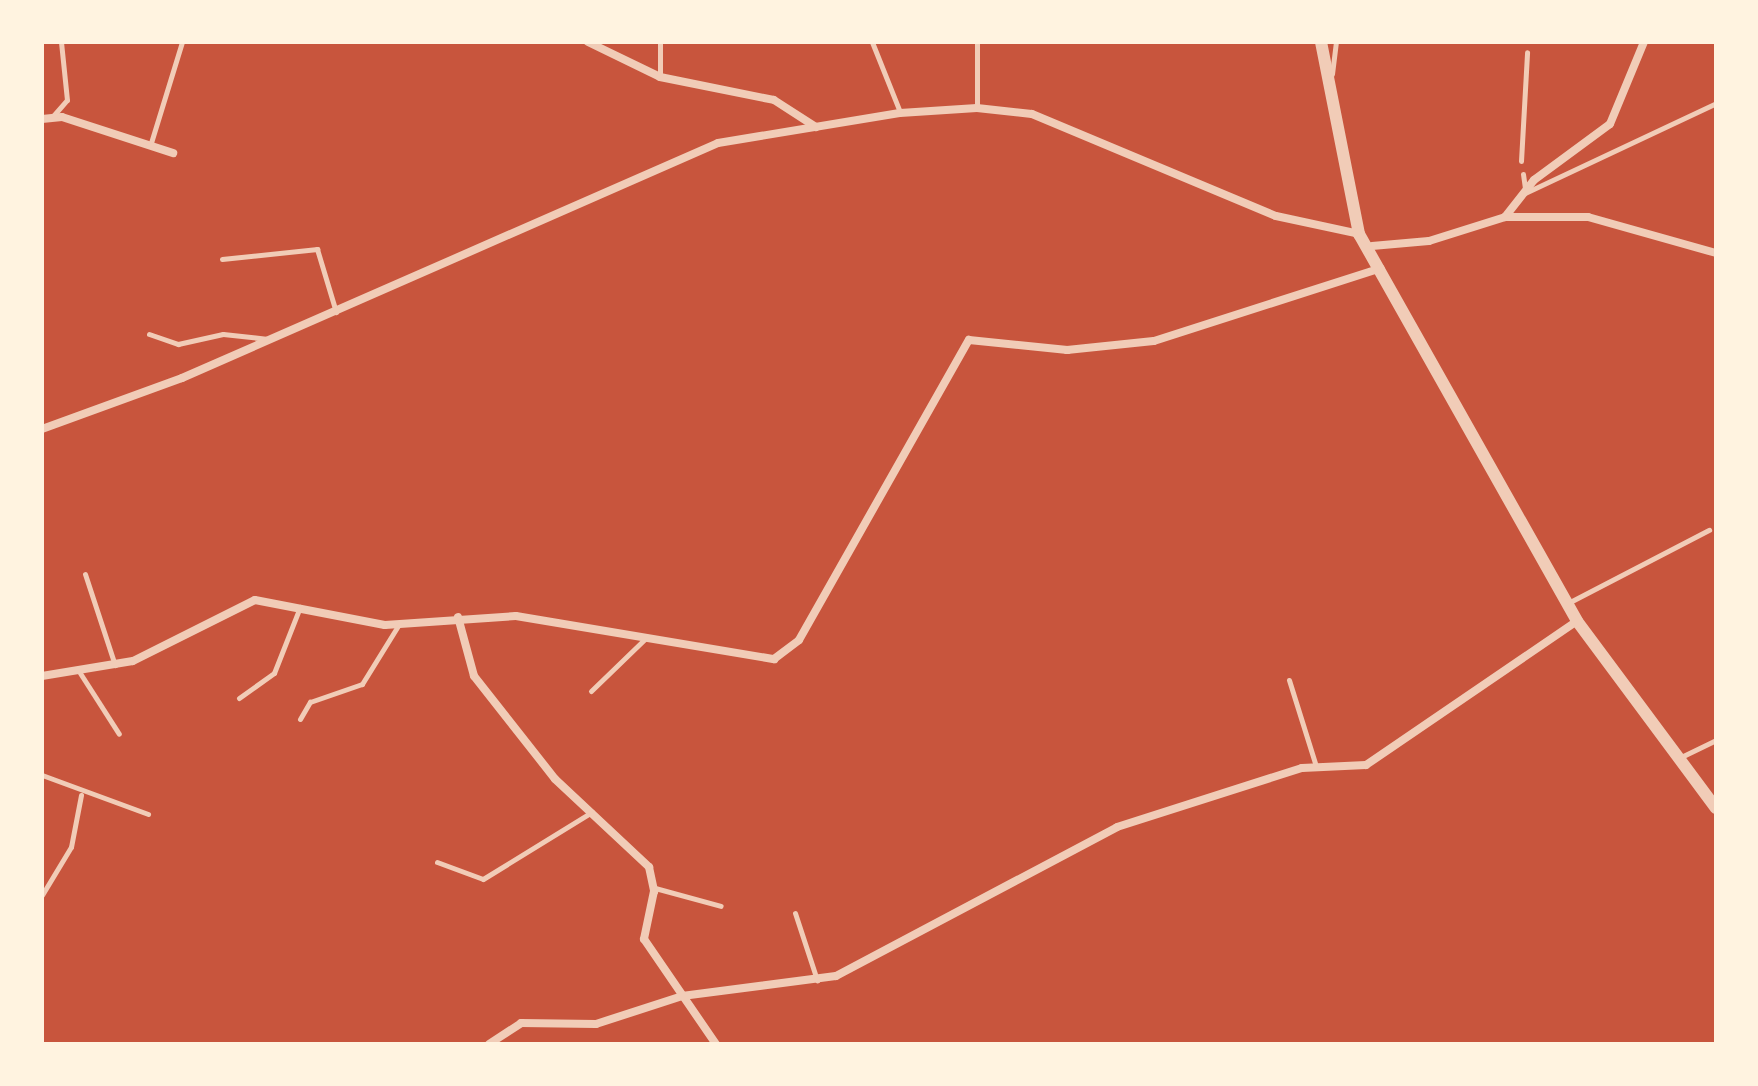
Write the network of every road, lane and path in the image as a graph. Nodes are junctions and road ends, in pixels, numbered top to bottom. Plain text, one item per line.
1 (61, 42) edge
2 (182, 42) edge
3 (588, 42) edge
4 (660, 42) edge
5 (872, 42) edge
6 (977, 42) edge
7 (1321, 42) edge
8 (1336, 42) edge
9 (1644, 42) edge
10 (1527, 52) dead end
11 (660, 77) junction
12 (1329, 99) junction
13 (1716, 103) edge
14 (977, 108) junction
15 (900, 113) junction
16 (53, 116) junction
17 (42, 119) edge
18 (816, 127) junction
19 (149, 147) junction
20 (173, 153) dead end
21 (1521, 161) dead end
22 (1523, 174) dead end
23 (1523, 192) junction
24 (1505, 217) junction
25 (1359, 234) junction
26 (1372, 246) junction
27 (1716, 253) edge
28 (222, 259) dead end
29 (1381, 268) junction
30 (336, 312) junction
31 (149, 334) dead end
32 (269, 340) junction
33 (42, 429) edge
34 (1709, 530) dead end
35 (85, 574) dead end
36 (1567, 604) junction
37 (300, 607) junction
38 (458, 617) junction
39 (1577, 621) junction
40 (399, 624) junction
41 (647, 637) junction
42 (115, 666) junction
43 (80, 673) junction
44 (42, 676) edge
45 (1289, 680) dead end
46 (591, 691) dead end
47 (239, 698) dead end
48 (300, 719) dead end
49 (119, 734) dead end
50 (1716, 740) edge
51 (1676, 759) junction
52 (1316, 766) junction
53 (42, 775) edge
54 (81, 795) junction
55 (1716, 808) edge
56 (592, 812) junction
57 (148, 814) dead end
58 (437, 862) dead end
59 (654, 888) junction
60 (42, 895) edge
61 (721, 906) dead end
62 (795, 913) dead end
63 (817, 981) junction
64 (682, 996) junction
65 (489, 1044) edge
66 (716, 1044) edge

1 - 16 lane
2 - 19 lane
3 - 11 street
4 - 11 lane
5 - 15 lane
6 - 14 lane
7 - 12 street
8 - 12 lane
9 - 23 street
10 - 21 lane
11 - 18 street
12 - 25 street
13 - 23 lane
14 - 15 street
14 - 25 street
15 - 18 street
16 - 17 street
16 - 19 street
18 - 30 street
19 - 20 street
22 - 23 lane
23 - 24 street
24 - 26 street
24 - 27 street
25 - 26 street
26 - 29 street
28 - 30 lane
29 - 36 street
29 - 41 street
30 - 32 street
31 - 32 lane
32 - 33 street
34 - 36 lane
35 - 42 lane
36 - 39 street
37 - 40 street
37 - 42 street
37 - 47 lane
38 - 40 street
38 - 41 street
38 - 56 street
39 - 51 street
39 - 52 street
40 - 48 lane
41 - 46 lane
42 - 43 street
43 - 44 street
43 - 49 lane
45 - 52 lane
50 - 51 lane
51 - 55 street
52 - 63 street
53 - 54 lane
54 - 57 lane
54 - 60 lane
56 - 58 lane
56 - 59 street
59 - 61 lane
59 - 64 street
62 - 63 lane
63 - 64 street
64 - 65 street
64 - 66 street

